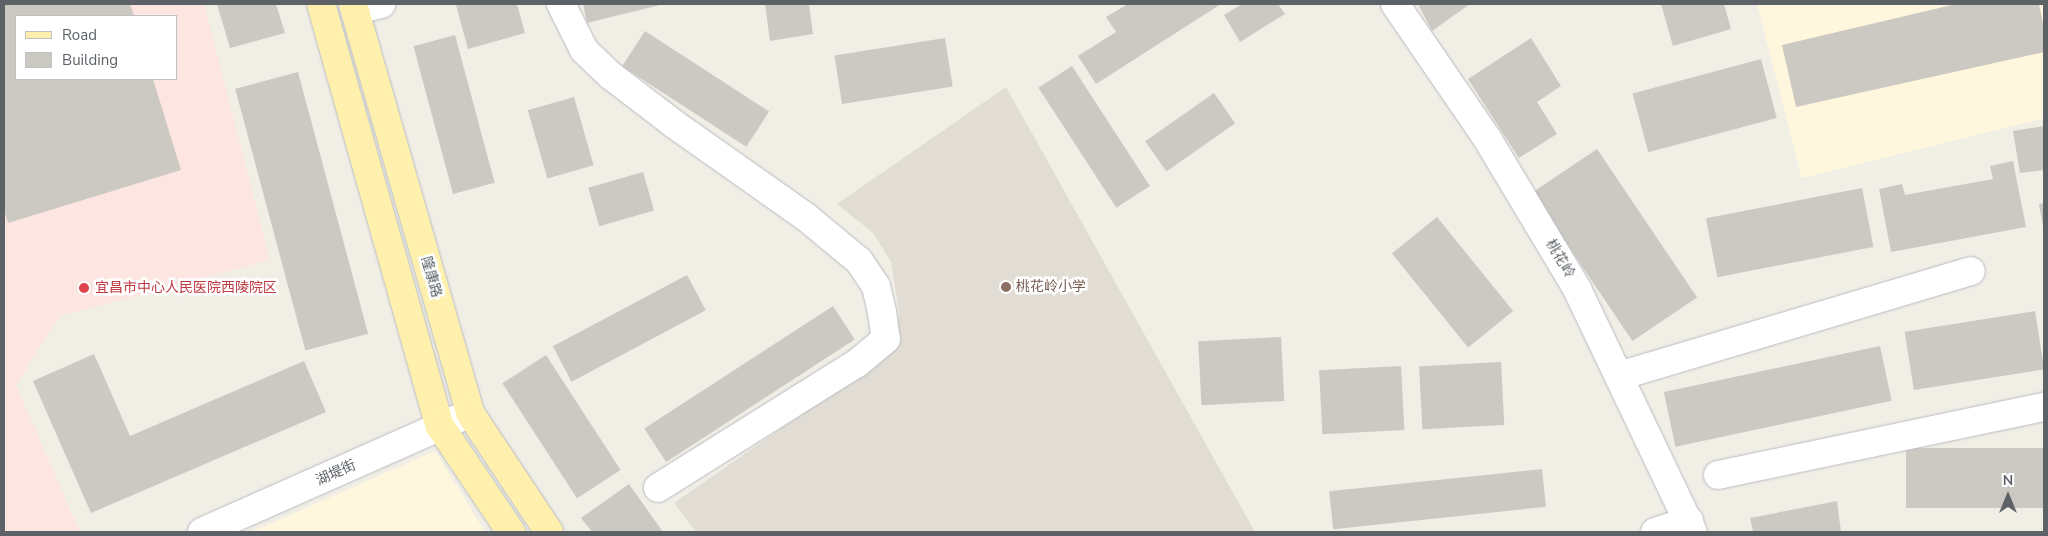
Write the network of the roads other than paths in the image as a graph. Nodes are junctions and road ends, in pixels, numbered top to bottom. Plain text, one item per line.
1 (321, 4) edge
2 (561, 4) edge
3 (1395, 4) edge
4 (363, 6) edge
5 (1971, 271) dead end
6 (1619, 376) junction
7 (2044, 407) edge
8 (470, 413) junction
9 (440, 426) junction
10 (1718, 475) dead end
11 (658, 488) dead end
12 (1691, 526) edge
13 (202, 532) edge
14 (510, 532) edge
15 (549, 532) edge
16 (1655, 532) edge

1 - 9 main road
2 - 11 street
3 - 6 street, 桃花岭
4 - 8 main road, 隆康路
5 - 6 street
6 - 12 street, 桃花岭
7 - 10 street
8 - 9 street, 湖堤街
8 - 15 main road, 隆康路
9 - 13 street, 湖堤街
9 - 14 main road
12 - 16 street

